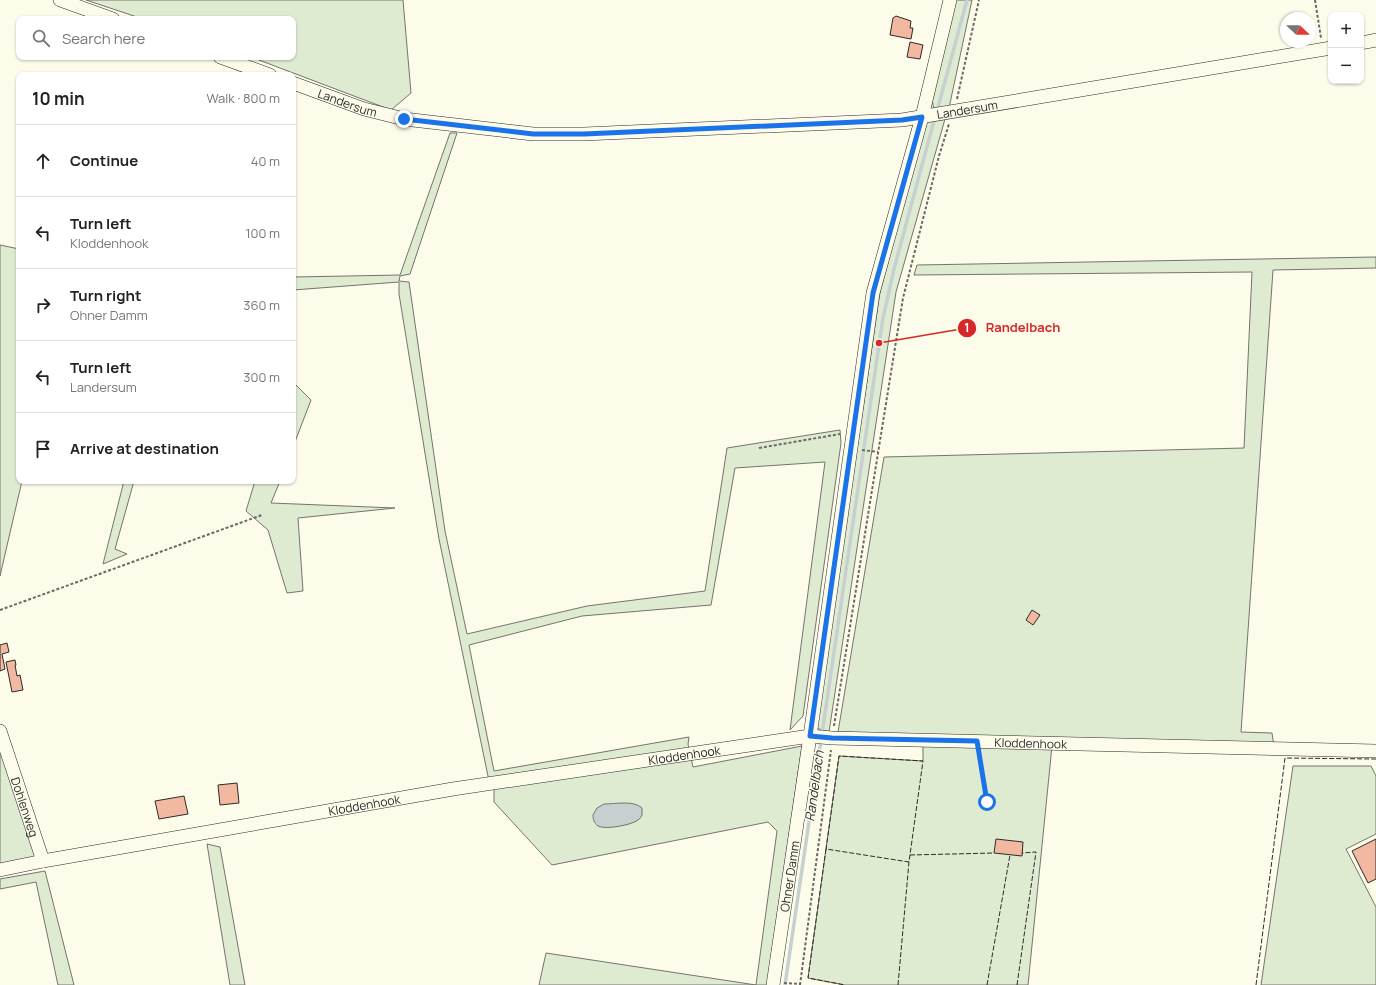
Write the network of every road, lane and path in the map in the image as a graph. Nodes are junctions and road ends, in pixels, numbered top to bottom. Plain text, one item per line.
1 (60, 0) edge
2 (950, 0) edge
3 (979, 0) edge
4 (1315, 0) edge
5 (105, 16) edge
6 (1376, 40) edge
7 (1364, 42) edge
8 (1327, 49) edge
9 (228, 60) edge
10 (262, 72) edge
11 (296, 84) edge
12 (936, 115) junction
13 (853, 432) junction
14 (759, 448) dead end
15 (851, 449) junction
16 (878, 452) junction
17 (262, 514) dead end
18 (0, 610) edge
19 (0, 730) edge
20 (821, 737) junction
21 (977, 741) junction
22 (1376, 751) edge
23 (987, 802) dead end
24 (43, 861) junction
25 (0, 870) edge
26 (773, 985) edge
27 (800, 985) edge

1 - 5 street
2 - 12 street, Ohner Damm
3 - 12 path
4 - 8 path
6 - 7 street
8 - 12 street, Landersum
9 - 10 street
11 - 12 street, Landersum
12 - 13 street, Ohner Damm
12 - 16 path
13 - 14 path
13 - 15 street, Ohner Damm
15 - 16 path
15 - 20 street, Ohner Damm
16 - 20 path
17 - 18 path
19 - 24 street, Dohlenweg
20 - 21 street, Kloddenhook
20 - 24 street, Kloddenhook
20 - 26 street, Ohner Damm
20 - 27 path
21 - 22 street, Kloddenhook
21 - 23 path
24 - 25 street, Kloddenhook

